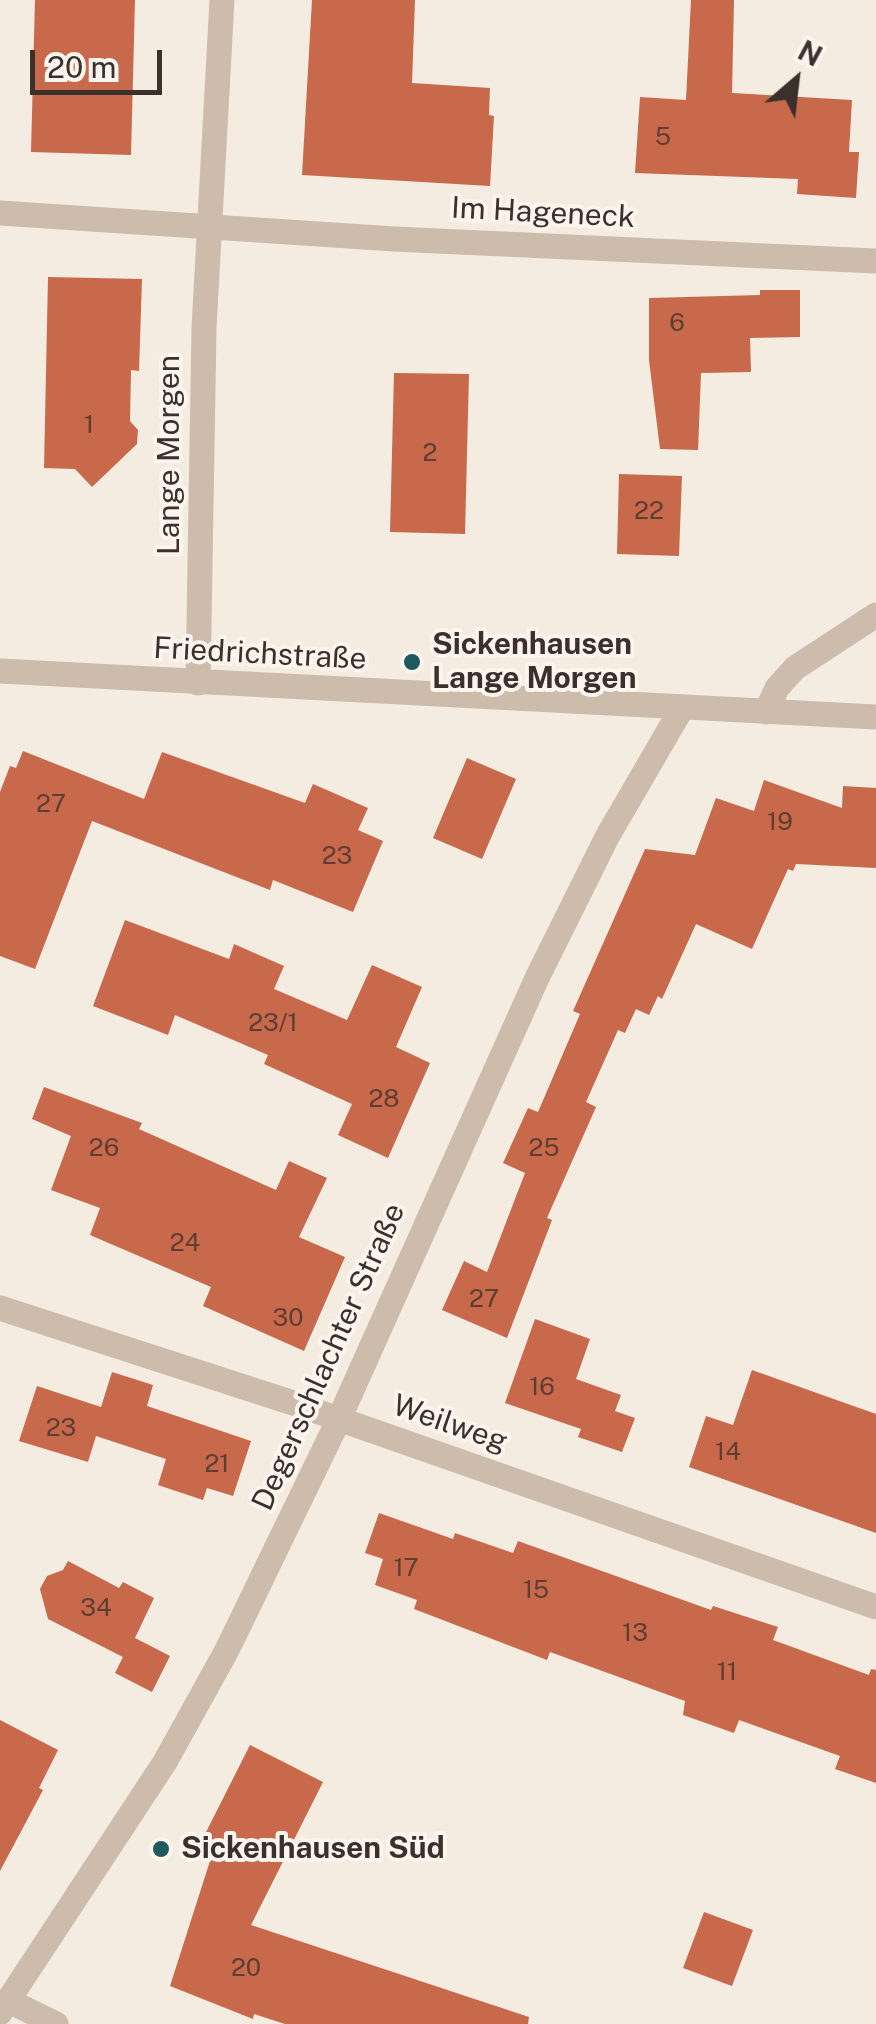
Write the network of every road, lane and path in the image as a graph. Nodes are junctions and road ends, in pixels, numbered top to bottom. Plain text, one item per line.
1 (222, 0) edge
2 (0, 213) edge
3 (208, 228) junction
4 (876, 260) edge
5 (876, 615) edge
6 (0, 672) edge
7 (198, 683) junction
8 (682, 708) junction
9 (766, 712) junction
10 (876, 717) edge
11 (0, 1308) edge
12 (338, 1419) junction
13 (876, 1608) edge
14 (2, 2009) edge
15 (56, 2024) edge

1 - 3 street, Lange Morgen
2 - 3 street
3 - 4 street, Im Hageneck
3 - 7 street, Lange Morgen
5 - 9 street
6 - 7 street, Friedrichstraße
7 - 8 street, Friedrichstraße
8 - 9 street, Friedrichstraße
8 - 12 street, Degerschlachter Straße
9 - 10 street, Friedrichstraße
11 - 12 street, Weilweg
12 - 13 street, Weilweg
12 - 14 street, Degerschlachter Straße
14 - 15 street

